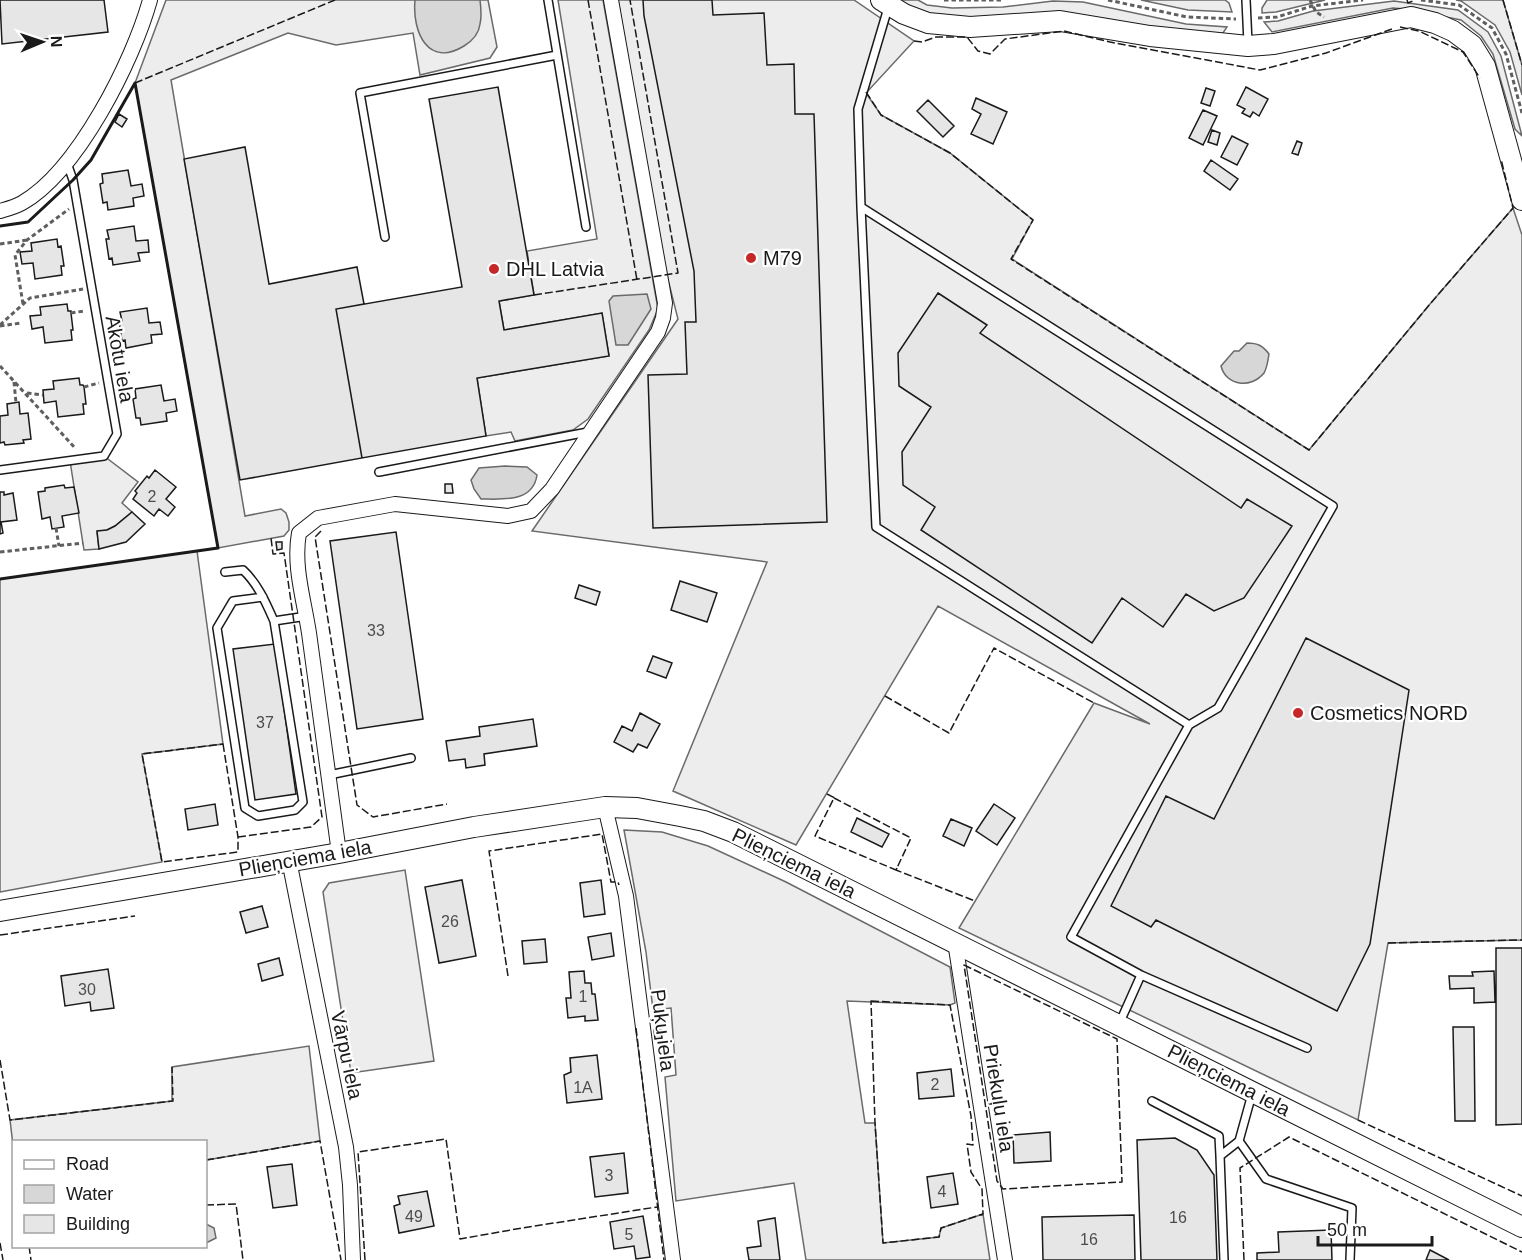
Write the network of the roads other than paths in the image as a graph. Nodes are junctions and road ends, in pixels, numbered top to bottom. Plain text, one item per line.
1 (150, 0) edge
2 (548, 0) edge
3 (611, 0) edge
4 (1246, 0) edge
5 (885, 3) edge
6 (1248, 46) junction
7 (557, 55) junction
8 (67, 163) junction
9 (1521, 188) edge
10 (861, 207) junction
11 (0, 211) edge
12 (586, 227) dead end
13 (385, 237) dead end
14 (591, 431) junction
15 (0, 470) edge
16 (379, 472) dead end
17 (225, 572) dead end
18 (263, 597) junction
19 (307, 616) junction
20 (274, 621) junction
21 (1189, 725) junction
22 (411, 758) dead end
23 (328, 775) junction
24 (605, 807) junction
25 (339, 853) junction
26 (290, 860) junction
27 (0, 910) edge
28 (955, 942) junction
29 (1141, 975) junction
30 (1119, 1024) junction
31 (1307, 1048) dead end
32 (1252, 1092) junction
33 (1152, 1101) dead end
34 (1239, 1141) junction
35 (1220, 1156) junction
36 (1522, 1227) edge
37 (353, 1260) edge
38 (673, 1260) edge
39 (1005, 1260) edge
40 (1224, 1260) edge
41 (1350, 1260) edge

1 - 8 street
2 - 7 lane
3 - 14 street
4 - 6 lane
5 - 6 main road
5 - 10 lane
6 - 9 main road
7 - 12 lane
7 - 13 lane
8 - 11 street
8 - 15 lane, Akotu iela
10 - 21 lane
10 - 21 lane
14 - 16 lane
14 - 19 street
17 - 18 lane
18 - 20 lane
18 - 20 lane
19 - 20 lane
19 - 23 street
21 - 29 lane
22 - 23 lane
23 - 25 street
24 - 25 main road, Plieņciema iela
24 - 28 main road, Plieņciema iela
24 - 38 street, Puķu iela
25 - 26 main road, Plieņciema iela
26 - 27 main road, Plieņciema iela
26 - 37 street, Vārpu iela
28 - 30 main road, Plieņciema iela
28 - 39 street, Priekuļu iela
29 - 30 lane
29 - 31 lane
30 - 32 main road, Plieņciema iela
32 - 34 lane
32 - 36 main road, Plieņciema iela
33 - 35 lane
34 - 35 lane
34 - 41 lane
35 - 40 lane

